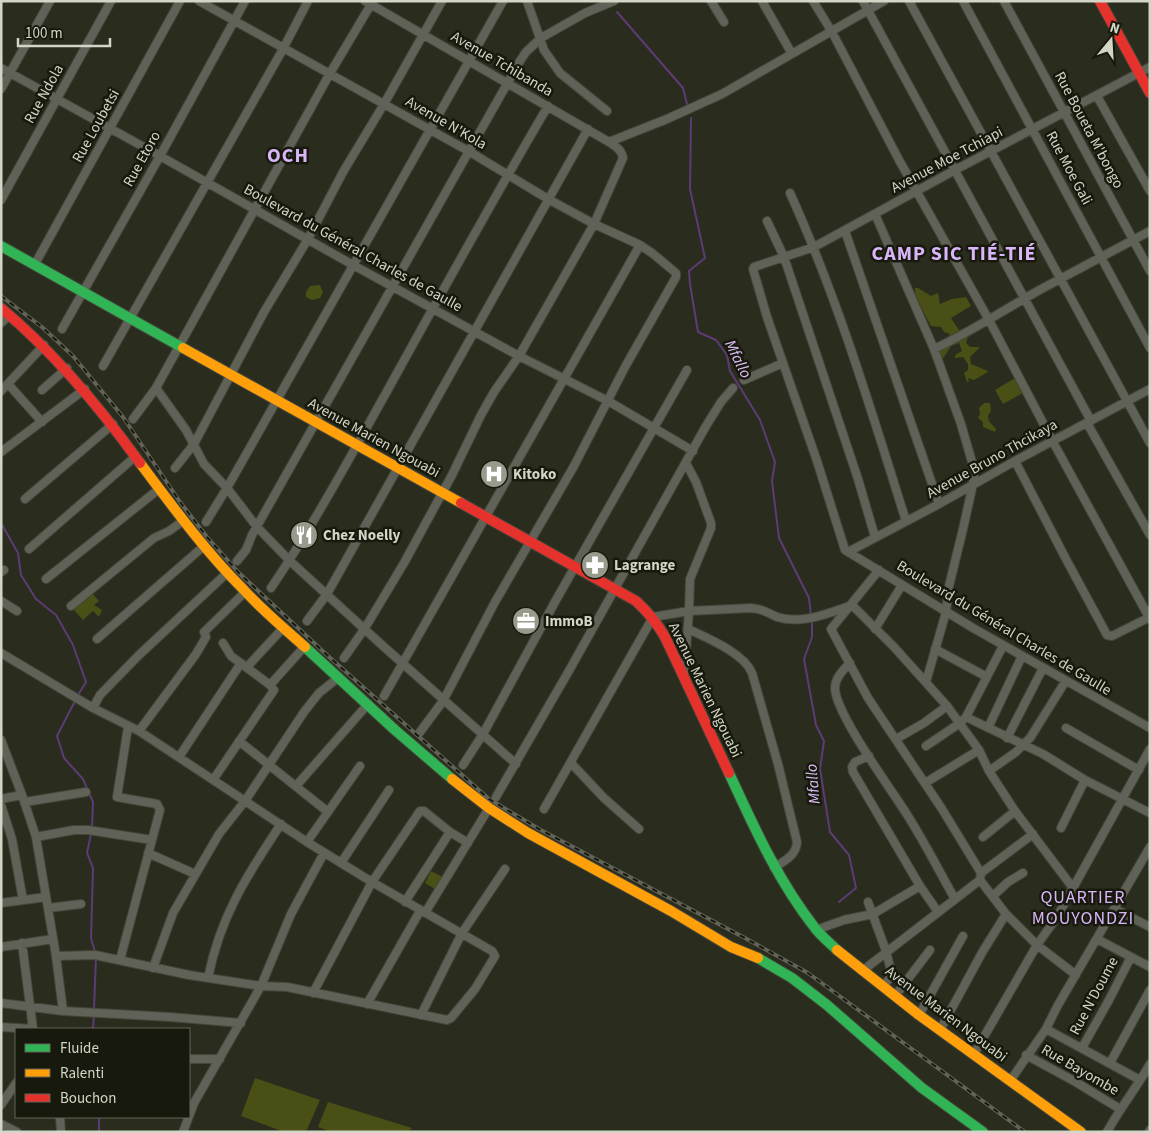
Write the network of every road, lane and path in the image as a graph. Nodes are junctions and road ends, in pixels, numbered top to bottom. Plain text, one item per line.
1 (50, 1) edge
2 (111, 1) edge
3 (180, 1) edge
4 (199, 1) edge
5 (245, 1) edge
6 (308, 1) edge
7 (442, 1) edge
8 (503, 1) edge
9 (527, 1) edge
10 (614, 1) edge
11 (710, 1) edge
12 (762, 1) edge
13 (813, 1) edge
14 (863, 1) edge
15 (884, 1) edge
16 (909, 1) edge
17 (963, 1) edge
18 (1004, 1) edge
19 (1100, 1) edge
20 (370, 2) edge
21 (868, 11) junction
22 (235, 22) junction
23 (724, 22) dead end
24 (832, 32) junction
25 (423, 34) junction
26 (541, 38) junction
27 (283, 49) junction
28 (792, 54) junction
29 (469, 60) junction
30 (1150, 67) edge
31 (1, 68) edge
32 (10, 73) junction
33 (1139, 74) junction
34 (329, 75) junction
35 (507, 83) junction
36 (1, 89) edge
37 (1150, 93) edge
38 (1097, 96) junction
39 (57, 98) junction
40 (384, 104) junction
41 (548, 106) junction
42 (607, 111) dead end
43 (1065, 113) junction
44 (111, 128) junction
45 (588, 129) junction
46 (1032, 129) junction
47 (429, 130) junction
48 (609, 142) junction
49 (470, 152) junction
50 (992, 152) junction
51 (160, 156) junction
52 (955, 170) junction
53 (508, 175) junction
54 (208, 182) junction
55 (1150, 190) edge
56 (918, 191) junction
57 (790, 193) dead end
58 (548, 199) junction
59 (1, 200) edge
60 (255, 210) junction
61 (874, 214) junction
62 (767, 221) dead end
63 (594, 224) junction
64 (845, 230) junction
65 (1150, 231) edge
66 (308, 239) junction
67 (1133, 240) junction
68 (640, 245) junction
69 (1, 246) edge
70 (814, 247) junction
71 (784, 257) junction
72 (1102, 258) junction
73 (34, 264) junction
74 (353, 265) junction
75 (1150, 272) edge
76 (1061, 279) junction
77 (394, 286) junction
78 (83, 291) junction
79 (1025, 298) junction
80 (1, 308) edge
81 (433, 308) junction
82 (10, 315) junction
83 (131, 317) junction
84 (989, 320) junction
85 (1, 323) edge
86 (62, 328) dead end
87 (473, 331) junction
88 (44, 345) junction
89 (179, 345) junction
90 (1150, 348) edge
91 (934, 349) junction
92 (519, 356) junction
93 (783, 363) junction
94 (104, 366) dead end
95 (67, 368) junction
96 (687, 370) dead end
97 (230, 374) junction
98 (563, 379) junction
99 (744, 380) dead end
100 (9, 385) junction
101 (156, 388) junction
102 (733, 388) dead end
103 (85, 389) junction
104 (1150, 389) edge
105 (42, 390) dead end
106 (1, 391) edge
107 (276, 400) junction
108 (608, 401) junction
109 (1128, 401) junction
110 (134, 419) dead end
111 (42, 422) junction
112 (1089, 422) junction
113 (316, 423) junction
114 (113, 424) junction
115 (654, 428) junction
116 (1053, 442) junction
117 (1150, 443) edge
118 (194, 444) junction
119 (357, 446) junction
120 (693, 451) junction
121 (1, 452) edge
122 (136, 456) junction
123 (1015, 461) junction
124 (686, 463) junction
125 (175, 468) dead end
126 (398, 468) junction
127 (973, 484) junction
128 (227, 488) junction
129 (159, 489) junction
130 (442, 493) junction
131 (25, 499) dead end
132 (939, 504) junction
133 (485, 517) junction
134 (183, 521) junction
135 (906, 521) junction
136 (206, 522) dead end
137 (257, 527) junction
138 (1150, 535) edge
139 (875, 537) junction
140 (531, 542) junction
141 (204, 546) junction
142 (29, 548) dead end
143 (846, 551) junction
144 (237, 561) dead end
145 (290, 561) junction
146 (576, 567) junction
147 (879, 570) junction
148 (227, 572) junction
149 (46, 579) dead end
150 (902, 586) junction
151 (271, 588) dead end
152 (614, 589) junction
153 (245, 592) junction
154 (327, 594) junction
155 (1, 601) edge
156 (852, 605) junction
157 (71, 606) dead end
158 (17, 611) dead end
159 (689, 611) junction
160 (946, 612) junction
161 (653, 616) junction
162 (1149, 618) edge
163 (307, 621) dead end
164 (284, 627) junction
165 (365, 628) junction
166 (688, 629) junction
167 (876, 629) junction
168 (97, 639) dead end
169 (223, 643) dead end
170 (305, 646) junction
171 (1003, 646) junction
172 (935, 649) junction
173 (1, 653) edge
174 (1022, 656) junction
175 (344, 658) dead end
176 (850, 663) junction
177 (403, 664) junction
178 (244, 665) junction
179 (1043, 668) junction
180 (339, 677) junction
181 (987, 677) junction
182 (684, 678) junction
183 (926, 682) junction
184 (1065, 682) junction
185 (270, 685) junction
186 (384, 696) dead end
187 (443, 701) junction
188 (368, 704) junction
189 (947, 706) junction
190 (93, 708) junction
191 (963, 720) junction
192 (128, 727) junction
193 (988, 728) junction
194 (1066, 728) dead end
195 (1150, 728) edge
196 (139, 731) junction
197 (420, 732) dead end
198 (483, 734) junction
199 (1007, 738) junction
200 (896, 739) junction
201 (1, 740) edge
202 (239, 741) junction
203 (1024, 745) junction
204 (926, 746) dead end
205 (1150, 749) edge
206 (979, 750) junction
207 (868, 756) junction
208 (179, 758) junction
209 (571, 763) junction
210 (269, 764) junction
211 (516, 764) junction
212 (463, 765) dead end
213 (360, 766) dead end
214 (1139, 770) junction
215 (989, 771) junction
216 (213, 780) junction
217 (1085, 780) junction
218 (925, 783) junction
219 (296, 786) junction
220 (389, 790) dead end
221 (86, 792) dead end
222 (496, 797) dead end
223 (23, 798) junction
224 (1, 799) edge
225 (1123, 799) junction
226 (244, 801) junction
227 (1, 805) edge
228 (489, 808) junction
229 (544, 809) dead end
230 (1015, 811) junction
231 (328, 812) junction
232 (1150, 813) edge
233 (281, 824) junction
234 (1061, 828) dead end
235 (639, 829) dead end
236 (450, 832) junction
237 (1033, 834) junction
238 (36, 837) junction
239 (983, 837) dead end
240 (152, 840) junction
241 (307, 842) junction
242 (468, 843) junction
243 (1150, 847) edge
244 (148, 853) junction
245 (324, 853) junction
246 (340, 862) junction
247 (774, 868) junction
248 (505, 869) dead end
249 (1023, 873) dead end
250 (195, 874) junction
251 (981, 877) junction
252 (372, 882) junction
253 (920, 886) junction
254 (1073, 888) junction
255 (993, 896) junction
256 (46, 897) junction
257 (955, 899) junction
258 (22, 900) junction
259 (405, 902) junction
260 (868, 902) dead end
261 (1, 904) edge
262 (81, 904) dead end
263 (48, 908) junction
264 (1114, 909) junction
265 (423, 912) junction
266 (938, 912) junction
267 (873, 914) junction
268 (1006, 914) junction
269 (1149, 926) edge
270 (816, 930) junction
271 (462, 933) junction
272 (963, 936) dead end
273 (53, 939) junction
274 (1097, 939) junction
275 (22, 944) junction
276 (1037, 944) junction
277 (1, 947) edge
278 (930, 950) dead end
279 (886, 951) junction
280 (56, 956) junction
281 (1131, 957) junction
282 (120, 960) junction
283 (1150, 967) edge
284 (152, 968) junction
285 (862, 971) junction
286 (1076, 975) junction
287 (208, 978) junction
288 (261, 986) junction
289 (883, 987) junction
290 (1150, 990) edge
291 (313, 992) junction
292 (895, 996) junction
293 (1, 1003) edge
294 (367, 1004) junction
295 (31, 1005) junction
296 (63, 1011) junction
297 (421, 1015) junction
298 (919, 1015) junction
299 (241, 1023) junction
300 (1, 1027) edge
301 (17, 1028) edge
302 (33, 1028) edge
303 (1046, 1029) junction
304 (940, 1030) junction
305 (1082, 1048) junction
306 (974, 1054) junction
307 (1026, 1055) junction
308 (190, 1059) edge
309 (220, 1059) junction
310 (1110, 1063) junction
311 (1150, 1064) edge
312 (1140, 1080) junction
313 (1010, 1081) junction
314 (15, 1084) edge
315 (4, 1101) edge
316 (192, 1103) edge
317 (1120, 1109) junction
318 (60, 1118) edge
319 (187, 1118) edge
320 (1, 1124) edge
321 (17, 1132) edge
322 (61, 1132) edge
323 (183, 1132) edge
324 (983, 1132) edge
325 (1081, 1132) edge
326 (1107, 1132) edge

1 - 32 street
2 - 39 street, Rue Ndola
3 - 44 street, Rue Loubetsi
4 - 22 street, Avenue N'Kola
5 - 22 street, Rue Etoro
6 - 27 street
7 - 25 street
8 - 29 street
9 - 26 street
10 - 26 street
11 - 23 street
12 - 28 street
13 - 24 street
14 - 21 street
15 - 21 street
16 - 50 street
17 - 46 street, Rue Moe Gali
18 - 43 street, Rue Boueta M'bongo
19 - 33 street
20 - 25 street, Avenue Tchibanda
20 - 34 street
21 - 24 street
21 - 52 street
22 - 27 street, Avenue N'Kola
22 - 51 street, Rue Etoro
24 - 28 street
24 - 56 street
25 - 29 street, Avenue Tchibanda
25 - 40 street
26 - 35 street
26 - 42 street
27 - 34 street, Avenue N'Kola
27 - 54 street
28 - 48 street
29 - 35 street, Avenue Tchibanda
29 - 47 street
30 - 33 street, Avenue Moe Tchiapi
31 - 32 street, Boulevard du Général Charles de Gaulle
32 - 36 street
32 - 39 street, Boulevard du Général Charles de Gaulle
33 - 37 street
33 - 38 street, Avenue Moe Tchiapi
34 - 40 street, Avenue N'Kola
34 - 60 street
35 - 41 street, Avenue Tchibanda
35 - 49 street
38 - 43 street, Avenue Moe Tchiapi
38 - 55 street
39 - 44 street, Boulevard du Général Charles de Gaulle
39 - 59 street, Rue Ndola
40 - 47 street, Avenue N'Kola
40 - 66 street
41 - 45 street, Avenue Tchibanda
41 - 53 street
43 - 46 street, Avenue Moe Tchiapi
43 - 67 street, Rue Boueta M'bongo
44 - 51 street, Boulevard du Général Charles de Gaulle
44 - 73 street, Rue Loubetsi
45 - 48 street, Avenue Tchibanda
45 - 58 street
46 - 50 street, Avenue Moe Tchiapi
46 - 72 street, Rue Moe Gali
47 - 49 street, Avenue N'Kola
47 - 74 street
48 - 63 street, Avenue Tchibanda
49 - 53 street, Avenue N'Kola
49 - 77 street
50 - 52 street, Avenue Moe Tchiapi
50 - 76 street
51 - 54 street, Boulevard du Général Charles de Gaulle
51 - 78 street, Rue Etoro
52 - 56 street, Avenue Moe Tchiapi
52 - 79 street
53 - 58 street, Avenue N'Kola
53 - 81 street
54 - 60 street, Boulevard du Général Charles de Gaulle
54 - 83 street
56 - 61 street, Avenue Moe Tchiapi
56 - 84 street
57 - 70 street
58 - 63 street, Avenue N'Kola
58 - 87 street
60 - 66 street, Boulevard du Général Charles de Gaulle
60 - 89 street
61 - 64 street, Avenue Moe Tchiapi
61 - 91 street
62 - 71 street
63 - 68 street, Avenue N'Kola
63 - 92 street
64 - 70 street, Avenue Moe Tchiapi
64 - 132 street
65 - 67 street
66 - 74 street, Boulevard du Général Charles de Gaulle
66 - 97 street
67 - 72 street
67 - 75 street, Rue Boueta M'bongo
68 - 98 street
68 - 108 street, Avenue N'Kola
69 - 73 street, Avenue Marien Ngouabi
70 - 71 street, Avenue Moe Tchiapi
70 - 135 street
71 - 93 street, Avenue Moe Tchiapi
71 - 139 street
72 - 76 street
72 - 90 street, Rue Moe Gali
73 - 78 street, Avenue Marien Ngouabi
74 - 77 street, Boulevard du Général Charles de Gaulle
74 - 107 street
76 - 79 street
76 - 109 street
77 - 81 street, Boulevard du Général Charles de Gaulle
77 - 113 street
78 - 83 street, Avenue Marien Ngouabi
78 - 86 street, Rue Etoro
79 - 84 street
79 - 112 street
80 - 82 street
81 - 87 street, Boulevard du Général Charles de Gaulle
81 - 119 street
82 - 85 street
82 - 88 street
83 - 89 street, Avenue Marien Ngouabi
83 - 94 street
84 - 91 street
84 - 116 street
87 - 92 street, Boulevard du Général Charles de Gaulle
87 - 126 street
88 - 95 street
88 - 100 street
89 - 97 street, Avenue Marien Ngouabi
89 - 101 street
91 - 127 street
92 - 98 street, Boulevard du Général Charles de Gaulle
92 - 130 street
93 - 99 street
93 - 143 street
95 - 103 street
95 - 105 street
96 - 115 street
97 - 107 street, Avenue Marien Ngouabi
97 - 118 street
98 - 108 street, Boulevard du Général Charles de Gaulle
98 - 133 street
100 - 106 street
100 - 111 street
101 - 110 street
101 - 118 street
102 - 120 street
103 - 111 street
103 - 114 street
104 - 109 street, Avenue Bruno Thcikaya
107 - 113 street, Avenue Marien Ngouabi
107 - 128 street
108 - 115 street, Boulevard du Général Charles de Gaulle
108 - 140 street
109 - 112 street, Avenue Bruno Thcikaya
109 - 117 street
111 - 121 street
112 - 116 street, Avenue Bruno Thcikaya
112 - 138 street
113 - 119 street, Avenue Marien Ngouabi
113 - 137 street
114 - 122 street
114 - 131 street
115 - 120 street, Boulevard du Général Charles de Gaulle
115 - 146 street
116 - 123 street, Avenue Bruno Thcikaya
116 - 162 street
118 - 125 street
118 - 128 street
119 - 126 street, Avenue Marien Ngouabi
119 - 145 street
120 - 124 street
122 - 129 street
122 - 142 street
123 - 127 street, Avenue Bruno Thcikaya
123 - 162 street
124 - 152 street
124 - 159 street
126 - 130 street, Avenue Marien Ngouabi
126 - 154 street
127 - 132 street, Avenue Bruno Thcikaya
127 - 160 street
128 - 136 street
128 - 137 street
129 - 134 street
129 - 149 street
130 - 133 street, Avenue Marien Ngouabi
130 - 165 street
132 - 135 street, Avenue Bruno Thcikaya
133 - 140 street, Avenue Marien Ngouabi
133 - 177 street
134 - 141 street
134 - 157 street
135 - 139 street, Avenue Bruno Thcikaya
137 - 144 street
137 - 145 street
139 - 143 street, Avenue Bruno Thcikaya
140 - 146 street, Avenue Marien Ngouabi
140 - 187 street
141 - 148 street
141 - 168 street
143 - 147 street, Boulevard du Général Charles de Gaulle
145 - 151 street
145 - 154 street
146 - 152 street, Avenue Marien Ngouabi
146 - 198 street
147 - 150 street, Boulevard du Général Charles de Gaulle
147 - 156 street
148 - 153 street
148 - 190 street
150 - 160 street, Boulevard du Général Charles de Gaulle
150 - 167 street
152 - 161 street, Avenue Marien Ngouabi
152 - 211 street
153 - 164 street
153 - 196 street
154 - 163 street
154 - 165 street
155 - 158 street
156 - 159 street
156 - 167 street
156 - 176 street
159 - 161 street
159 - 166 street
160 - 171 street, Boulevard du Général Charles de Gaulle
160 - 172 street
161 - 182 street, Avenue Marien Ngouabi
161 - 209 street
164 - 170 street
164 - 178 street
165 - 175 street
165 - 177 street
166 - 182 street
166 - 247 street
167 - 183 street
169 - 178 street
170 - 180 street
170 - 185 street
171 - 174 street, Boulevard du Général Charles de Gaulle
171 - 181 street
172 - 181 street
172 - 183 street
173 - 190 street
174 - 179 street, Boulevard du Général Charles de Gaulle
174 - 193 street
176 - 200 street
176 - 207 street
177 - 186 street
177 - 187 street
178 - 185 street
178 - 208 street
179 - 184 street, Boulevard du Général Charles de Gaulle
179 - 199 street
180 - 188 street
180 - 210 street
181 - 191 street
182 - 247 street, Avenue Marien Ngouabi
183 - 189 street
184 - 195 street, Boulevard du Général Charles de Gaulle
184 - 203 street
185 - 202 street
187 - 197 street
187 - 198 street
188 - 219 street
188 - 228 street
189 - 191 street
189 - 200 street
190 - 192 street
191 - 193 street
191 - 204 street
191 - 206 street
192 - 196 street
192 - 240 street
193 - 199 street
194 - 214 street
196 - 208 street
198 - 211 street
198 - 212 street
199 - 203 street
200 - 218 street
201 - 223 street
202 - 210 street
202 - 216 street
203 - 215 street
203 - 217 street
205 - 214 street
206 - 215 street
206 - 218 street
207 - 253 street
207 - 257 street
208 - 216 street
209 - 229 street
209 - 235 street
210 - 219 street
210 - 226 street
211 - 222 street
213 - 231 street
214 - 225 street
215 - 230 street
216 - 226 street
217 - 225 street
217 - 234 street
218 - 251 street
219 - 231 street
220 - 246 street
221 - 223 street
223 - 224 street
223 - 238 street
225 - 232 street
225 - 254 street
226 - 233 street
226 - 250 street
227 - 258 street
228 - 242 street
228 - 324 street
230 - 237 street
230 - 239 street
231 - 241 street
233 - 241 street
233 - 287 street
236 - 242 street
236 - 252 street
236 - 259 street
237 - 251 street
237 - 254 street
238 - 240 street
238 - 256 street
240 - 244 street
241 - 245 street
242 - 265 street
243 - 264 street
244 - 250 street
244 - 282 street
245 - 246 street
245 - 288 street
246 - 252 street
247 - 270 street, Avenue Marien Ngouabi
248 - 271 street
249 - 255 street
250 - 284 street
251 - 255 street
251 - 257 street
252 - 259 street
252 - 291 street
253 - 266 street
253 - 267 street
254 - 276 street
255 - 268 street
256 - 258 street
256 - 263 street
257 - 266 street
258 - 261 street
259 - 265 street
260 - 267 street
262 - 263 street
263 - 273 street
264 - 269 street
264 - 274 street
265 - 271 street
265 - 294 street
266 - 279 street
267 - 270 street
267 - 279 street
268 - 276 street
268 - 304 street
270 - 285 street, Avenue Marien Ngouabi
271 - 297 street
271 - 297 street
272 - 298 street
273 - 275 street
273 - 280 street
274 - 281 street
274 - 286 street
275 - 277 street
275 - 295 street
276 - 286 street
276 - 306 street
278 - 292 street
279 - 285 street
279 - 289 street
280 - 282 street
280 - 296 street
281 - 283 street
281 - 305 street, Rue N'Doume
282 - 284 street
284 - 287 street
285 - 289 street, Avenue Marien Ngouabi
286 - 303 street
287 - 288 street
288 - 291 street
288 - 299 street
289 - 292 street, Avenue Marien Ngouabi
290 - 310 street
291 - 294 street
292 - 298 street, Avenue Marien Ngouabi
293 - 295 street
294 - 297 street
295 - 296 street
295 - 302 street
296 - 299 street
298 - 304 street, Avenue Marien Ngouabi
299 - 309 street
300 - 301 street
303 - 305 street
303 - 307 street
304 - 306 street, Avenue Marien Ngouabi
305 - 310 street
306 - 313 street, Avenue Marien Ngouabi
307 - 313 street
307 - 317 street, Rue Bayombe
308 - 309 street
309 - 316 street
310 - 312 street
311 - 312 street
312 - 317 street
313 - 325 street, Avenue Marien Ngouabi
314 - 315 street
317 - 326 street
318 - 322 street
319 - 323 street
320 - 321 street

